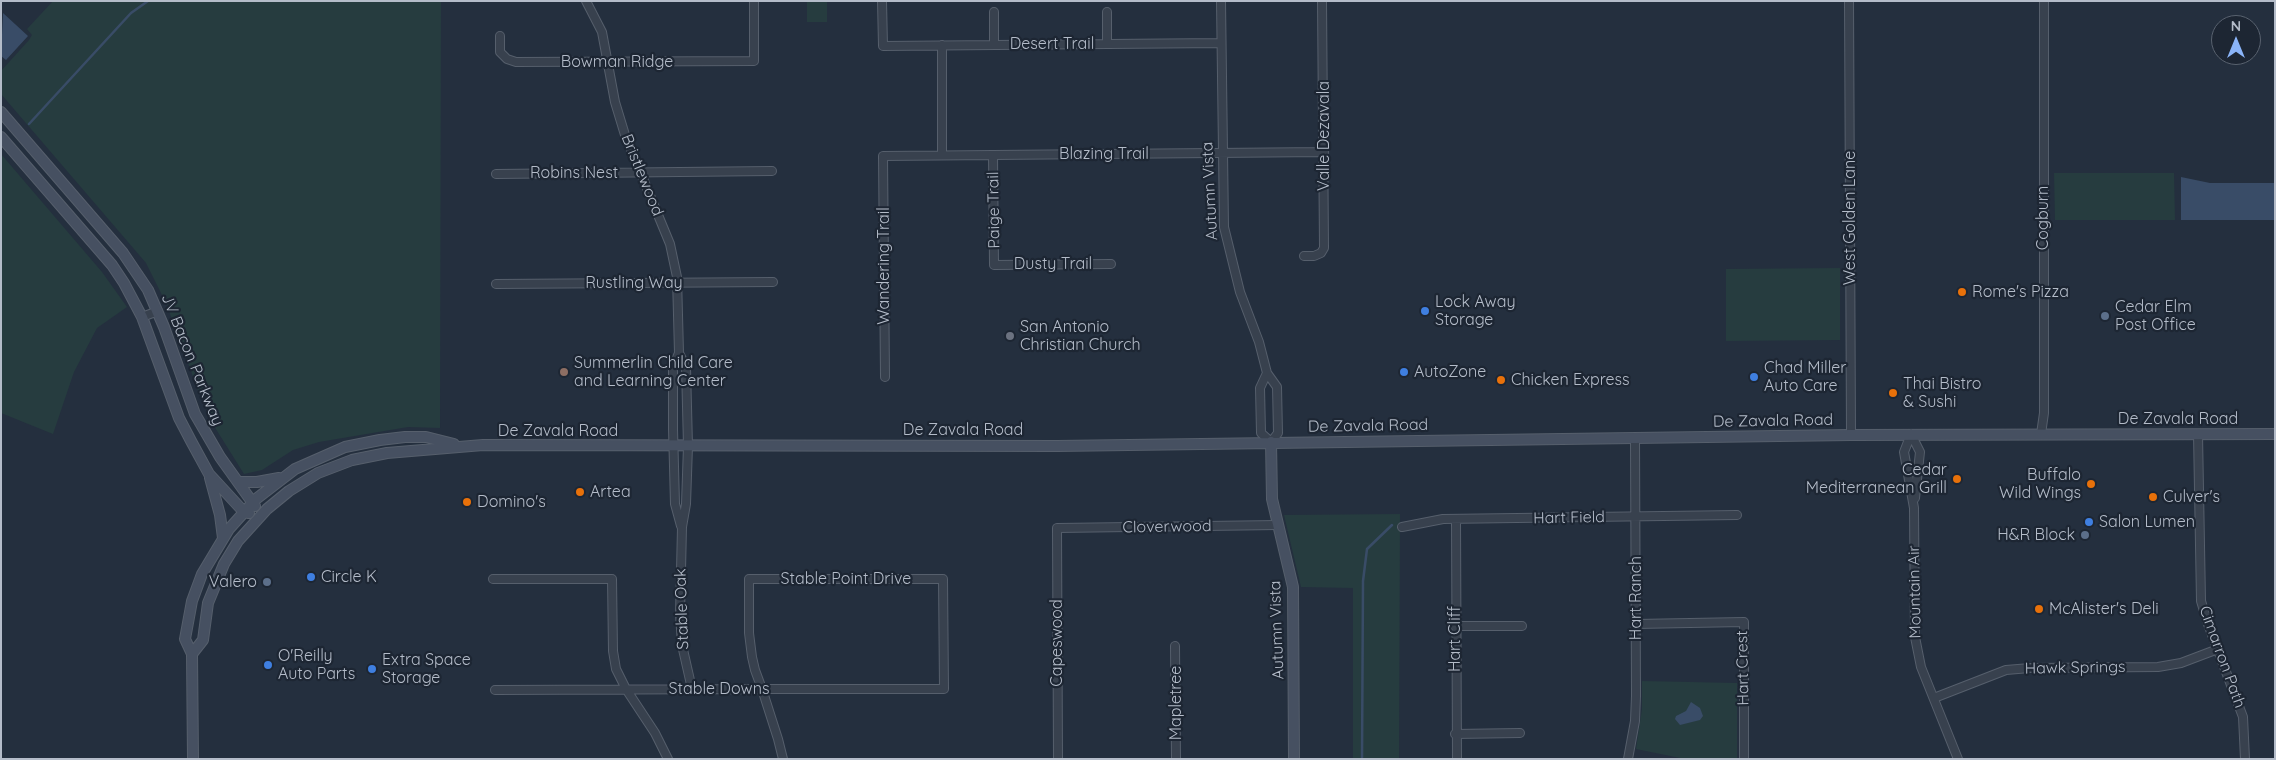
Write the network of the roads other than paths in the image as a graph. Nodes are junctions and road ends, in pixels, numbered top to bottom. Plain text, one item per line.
1 (586, 1) edge
2 (754, 1) edge
3 (882, 1) edge
4 (1221, 1) edge
5 (1322, 1) edge
6 (1849, 1) edge
7 (2044, 1) edge
8 (994, 12) dead end
9 (1107, 12) dead end
10 (500, 36) dead end
11 (1221, 43) junction
12 (1107, 44) junction
13 (942, 45) junction
14 (994, 45) junction
15 (607, 63) junction
16 (1, 112) edge
17 (1, 136) edge
18 (1324, 152) junction
19 (1222, 153) junction
20 (942, 155) junction
21 (994, 155) junction
22 (884, 156) joint
23 (772, 172) dead end
24 (640, 173) junction
25 (496, 174) dead end
26 (1304, 256) dead end
27 (1111, 264) dead end
28 (994, 265) joint
29 (677, 282) junction
30 (772, 282) dead end
31 (496, 284) dead end
32 (158, 311) junction
33 (142, 316) junction
34 (679, 353) junction
35 (1267, 373) junction
36 (885, 377) dead end
37 (1911, 434) junction
38 (2041, 434) junction
39 (2198, 434) junction
40 (2275, 434) edge
41 (1851, 435) junction
42 (1635, 437) junction
43 (1271, 442) junction
44 (461, 446) junction
45 (674, 446) junction
46 (688, 446) junction
47 (210, 474) junction
48 (286, 476) junction
49 (238, 482) junction
50 (253, 502) junction
51 (1914, 508) junction
52 (244, 512) junction
53 (1737, 515) dead end
54 (260, 516) junction
55 (1636, 517) junction
56 (1456, 519) junction
57 (1278, 525) junction
58 (1402, 527) dead end
59 (682, 528) junction
60 (1057, 528) joint
61 (223, 538) junction
62 (493, 580) dead end
63 (1636, 624) junction
64 (1455, 626) junction
65 (1522, 626) dead end
66 (1175, 646) dead end
67 (2218, 649) junction
68 (192, 654) junction
69 (626, 689) junction
70 (692, 689) junction
71 (762, 689) junction
72 (944, 689) joint
73 (495, 690) dead end
74 (1934, 698) junction
75 (1520, 733) dead end
76 (1456, 734) junction
77 (193, 759) edge
78 (668, 759) edge
79 (783, 759) edge
80 (1058, 759) edge
81 (1176, 759) edge
82 (1294, 759) edge
83 (1456, 759) edge
84 (1628, 759) edge
85 (1744, 759) edge
86 (1958, 759) edge
87 (2246, 759) edge

1 - 15 street, Bristlewood
2 - 15 street, Bowman Ridge
3 - 13 street, Desert Trail
4 - 11 street, Autumn Vista
5 - 18 street, Valle Dezavala
6 - 41 street, West Golden Lane
7 - 38 street, Cogburn
8 - 14 street
9 - 12 street
10 - 15 street, Bowman Ridge
11 - 12 street, Desert Trail
11 - 19 street, Autumn Vista
12 - 14 street, Desert Trail
13 - 14 street, Desert Trail
13 - 20 street
15 - 24 street, Bristlewood
16 - 32 main road, JV Bacon Parkway
17 - 33 main road, JV Bacon Parkway
18 - 19 street, Blazing Trail
18 - 26 street, Valle Dezavala
19 - 21 street, Blazing Trail
19 - 35 street, Autumn Vista
20 - 21 street, Blazing Trail
20 - 22 street, Blazing Trail
21 - 28 street, Paige Trail
22 - 36 street, Wandering Trail
23 - 24 street, Robins Nest
24 - 25 street, Robins Nest
24 - 29 street, Bristlewood
27 - 28 street, Dusty Trail
29 - 30 street, Rustling Way
29 - 31 street, Rustling Way
29 - 34 street, Bristlewood
32 - 33 street
32 - 49 main road, JV Bacon Parkway
33 - 47 main road, JV Bacon Parkway
34 - 45 street, Bristlewood
34 - 46 street, Bristlewood
35 - 43 street, Autumn Vista
35 - 43 street, Autumn Vista
37 - 38 main road, De Zavala Road
37 - 41 main road, De Zavala Road
37 - 51 street, Mountain Air
37 - 51 street, Mountain Air
38 - 39 main road, De Zavala Road
39 - 40 main road, De Zavala Road
39 - 67 street, Cimarron Path
41 - 42 main road, De Zavala Road
42 - 43 main road, De Zavala Road
42 - 55 street, Hart Ranch
43 - 46 main road, De Zavala Road
43 - 57 main road, Autumn Vista
44 - 45 main road, De Zavala Road
44 - 48 main road, De Zavala Road
44 - 54 main road, De Zavala Road
45 - 46 main road, De Zavala Road
45 - 59 street, Stable Oak
46 - 59 street, Stable Oak
47 - 52 main road, JV Bacon Parkway
47 - 61 main road
48 - 49 main road
48 - 50 main road, De Zavala Road
49 - 50 main road, JV Bacon Parkway
50 - 52 main road, De Zavala Road
50 - 54 main road, JV Bacon Parkway
51 - 74 street, Mountain Air
52 - 54 main road
52 - 61 main road, De Zavala Road
53 - 55 street, Hart Field
54 - 68 main road, De Zavala Road
55 - 56 street, Hart Field
55 - 63 street, Hart Ranch
56 - 58 street, Hart Field
56 - 64 street, Hart Cliff
57 - 60 street, Cloverwood
57 - 82 main road, Autumn Vista
59 - 70 street, Stable Oak
60 - 80 street, Capeswood
61 - 68 main road, De Zavala Road
62 - 69 street
63 - 84 street, Hart Ranch
63 - 85 street, Hart Crest
64 - 65 street
64 - 76 street, Hart Cliff
66 - 81 street, Mapletree
67 - 74 street, Hawk Springs
67 - 87 street, Cimarron Path
68 - 77 main road, De Zavala Road
69 - 70 street, Stable Downs
69 - 73 street, Stable Downs
69 - 78 street
70 - 71 street, Stable Downs
71 - 72 street, Stable Downs
71 - 72 street, Stable Point Drive
71 - 79 street
74 - 86 street, Mountain Air
75 - 76 street
76 - 83 street, Hart Cliff

